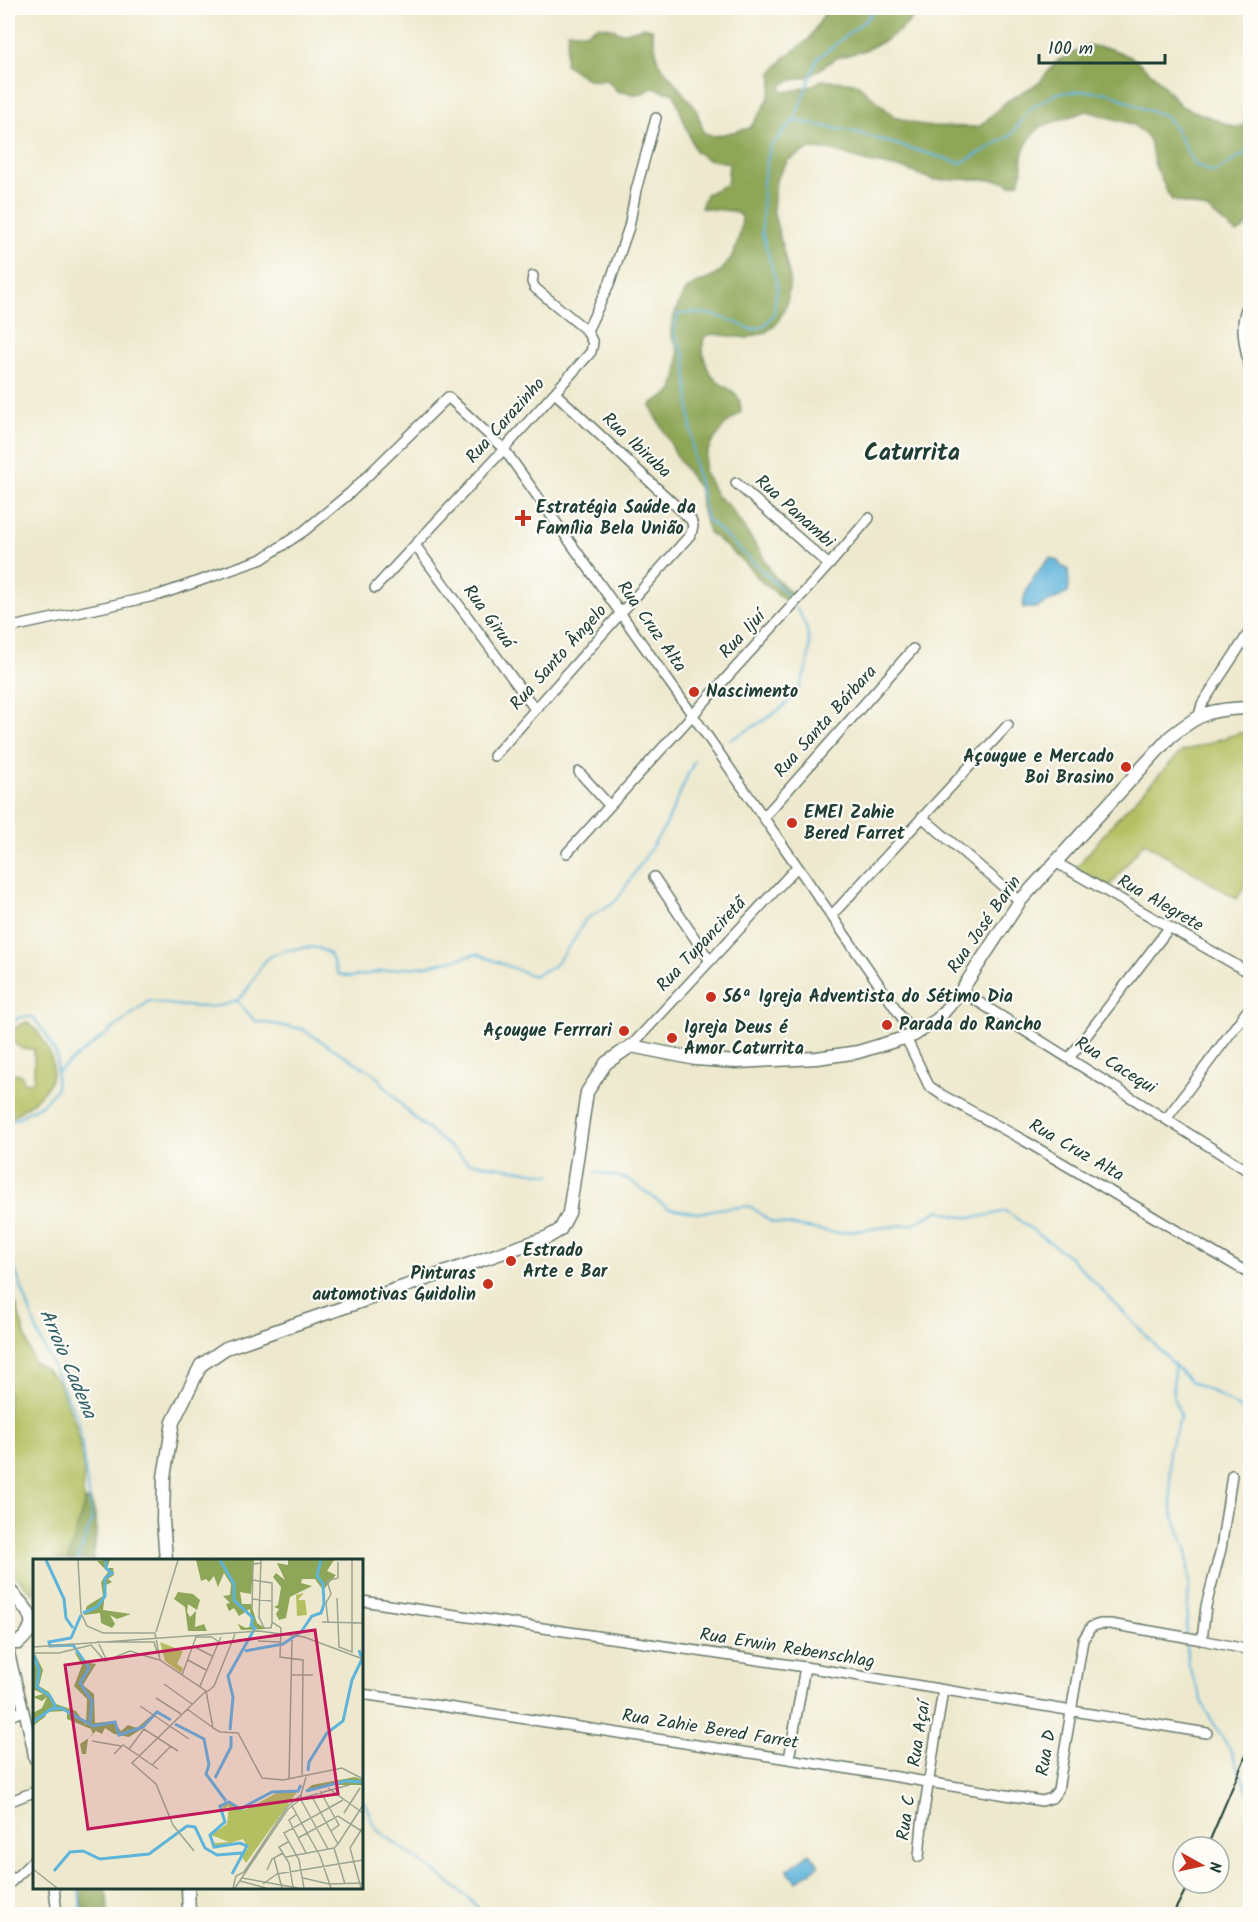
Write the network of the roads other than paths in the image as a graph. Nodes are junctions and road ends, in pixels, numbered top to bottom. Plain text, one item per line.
1 (656, 118) dead end
2 (533, 276) dead end
3 (1251, 301) edge
4 (1247, 316) edge
5 (587, 331) junction
6 (1251, 370) edge
7 (555, 393) junction
8 (504, 449) junction
9 (736, 483) dead end
10 (869, 518) dead end
11 (693, 526) joint
12 (414, 545) junction
13 (829, 565) junction
14 (375, 588) dead end
15 (621, 613) junction
16 (8, 628) edge
17 (1251, 631) edge
18 (913, 649) dead end
19 (1251, 708) edge
20 (535, 709) junction
21 (693, 714) junction
22 (1199, 717) junction
23 (1008, 725) dead end
24 (494, 756) dead end
25 (579, 772) dead end
26 (609, 805) junction
27 (764, 818) junction
28 (922, 818) junction
29 (567, 853) dead end
30 (1054, 862) junction
31 (797, 867) junction
32 (654, 877) dead end
33 (1020, 901) junction
34 (831, 916) junction
35 (1169, 928) junction
36 (710, 961) junction
37 (1251, 973) edge
38 (961, 991) junction
39 (1251, 1007) edge
40 (910, 1037) junction
41 (631, 1046) junction
42 (1070, 1057) junction
43 (1167, 1118) junction
44 (1251, 1172) edge
45 (1251, 1274) edge
46 (1232, 1474) dead end
47 (166, 1559) edge
48 (10, 1594) edge
49 (363, 1601) edge
50 (31, 1637) edge
51 (1202, 1640) junction
52 (8, 1644) edge
53 (1251, 1650) edge
54 (805, 1667) junction
55 (944, 1690) junction
56 (363, 1694) edge
57 (1071, 1711) junction
58 (22, 1712) junction
59 (8, 1717) edge
60 (1207, 1733) dead end
61 (33, 1753) edge
62 (789, 1759) junction
63 (929, 1782) junction
64 (33, 1792) edge
65 (1052, 1798) joint
66 (8, 1802) edge
67 (919, 1857) dead end
68 (33, 1861) edge
69 (8, 1885) edge
70 (54, 1889) edge
71 (188, 1889) edge
72 (57, 1914) edge
73 (189, 1914) edge

1 - 5 street
2 - 5 street
3 - 4 street
4 - 6 street
5 - 7 street, Rua Carazinho
7 - 8 street, Rua Carazinho
7 - 11 street, Rua Ibiruba
8 - 12 street, Rua Carazinho
8 - 15 street, Rua Cruz Alta
8 - 16 street, Rua Cruz Alta
9 - 13 street, Rua Panambi
10 - 13 street, Rua Ijuí
11 - 15 street, Rua Santo Ângelo
12 - 14 street, Rua Carazinho
12 - 20 street, Rua Giruá
13 - 21 street, Rua Ijuí
15 - 20 street, Rua Santo Ângelo
15 - 21 street, Rua Cruz Alta
17 - 22 street
18 - 27 street, Rua Santa Bárbara
19 - 22 main road, Rua José Barin
20 - 24 street, Rua Santo Ângelo
21 - 26 street, Rua Ijuí
21 - 27 street, Rua Cruz Alta
22 - 30 main road, Rua José Barin
23 - 28 street
25 - 26 street
26 - 29 street, Rua Ijuí
27 - 31 street, Rua Cruz Alta
28 - 33 street
28 - 34 street
30 - 33 main road, Rua José Barin
30 - 35 street, Rua Alegrete
31 - 34 street, Rua Cruz Alta
31 - 36 street, Rua Tupanciretã
32 - 36 street
33 - 38 main road, Rua José Barin
34 - 40 street, Rua Cruz Alta
35 - 37 street, Rua Alegrete
35 - 42 street
36 - 41 street, Rua Tupanciretã
38 - 40 main road, Rua José Barin
38 - 42 street, Rua Cacequi
39 - 43 street
40 - 41 main road, Rua José Barin
40 - 45 street, Rua Cruz Alta
41 - 47 main road
42 - 43 street, Rua Cacequi
43 - 44 street, Rua Cacequi
46 - 51 street
48 - 50 main road
49 - 54 street, Rua Erwin Rebenschlag
50 - 52 main road
51 - 53 street
51 - 57 street, Rua D
52 - 58 street
54 - 55 street, Rua Erwin Rebenschlag
54 - 62 street
55 - 57 street, Rua Erwin Rebenschlag
55 - 63 street, Rua Açaí
56 - 62 street, Rua Zahie Bered Farret
57 - 60 street, Rua Erwin Rebenschlag
57 - 65 street, Rua D
58 - 59 street
58 - 61 street
62 - 63 street, Rua Zahie Bered Farret
63 - 65 street, Rua Zahie Bered Farret
63 - 67 street, Rua C
64 - 66 street
68 - 69 street
70 - 72 street
71 - 73 main road

